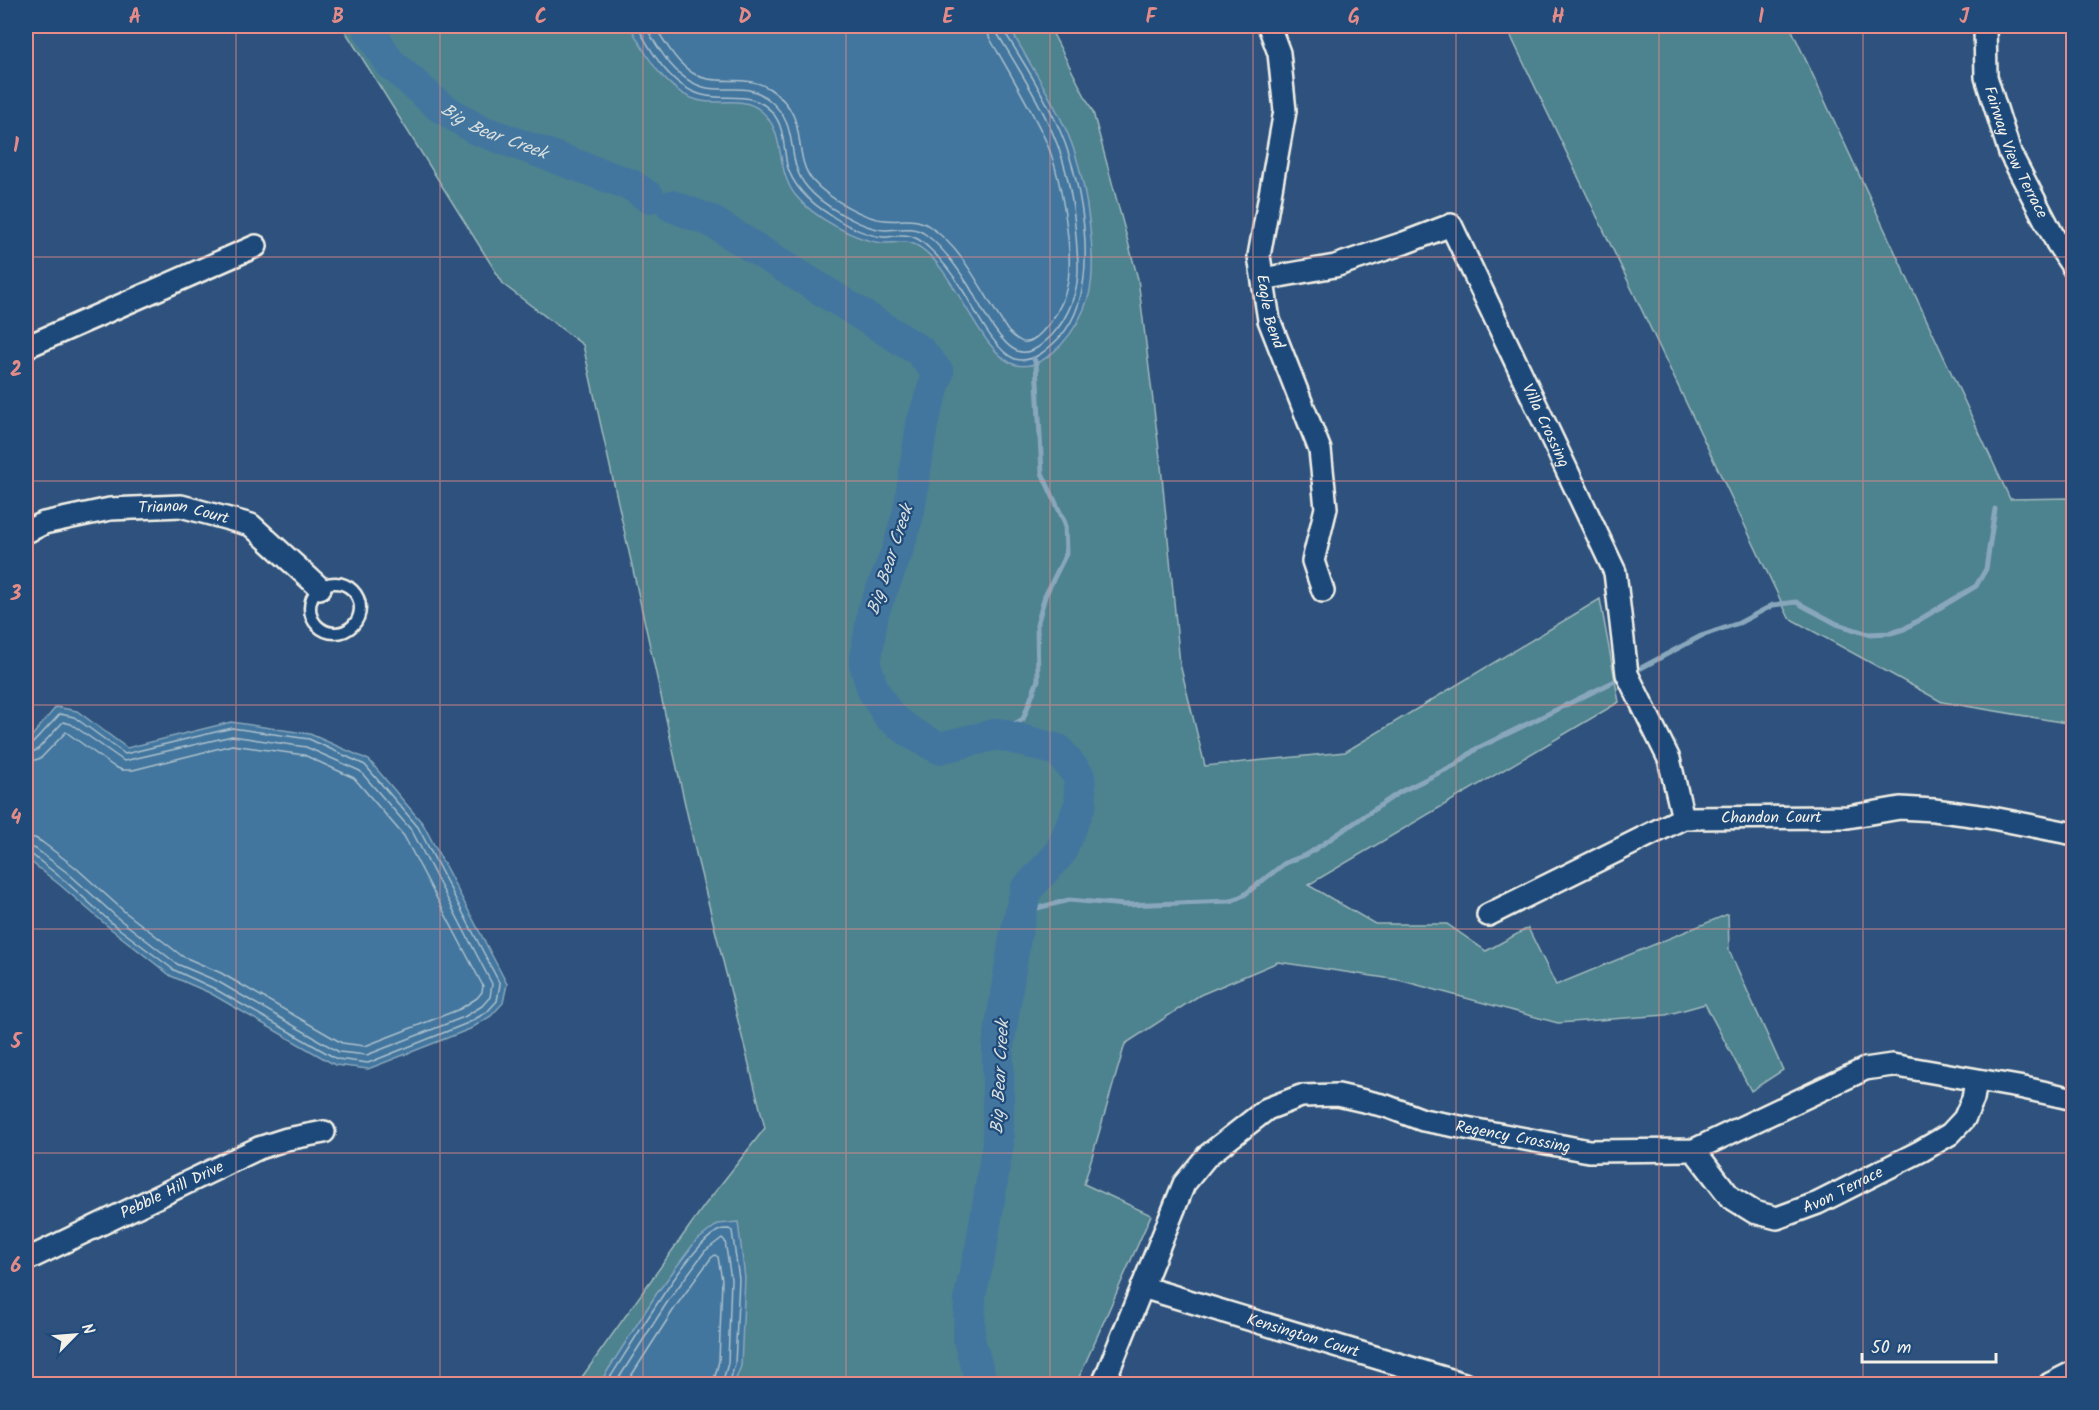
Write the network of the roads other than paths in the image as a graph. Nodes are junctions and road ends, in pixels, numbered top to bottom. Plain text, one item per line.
1 (1269, 26) edge
2 (1985, 26) edge
3 (256, 246) dead end
4 (2073, 269) edge
5 (1263, 279) junction
6 (26, 347) edge
7 (26, 532) edge
8 (320, 588) junction
9 (1323, 591) dead end
10 (1683, 818) junction
11 (2073, 834) edge
12 (1488, 915) dead end
13 (1976, 1081) junction
14 (2073, 1099) edge
15 (324, 1132) dead end
16 (1694, 1150) junction
17 (26, 1260) edge
18 (1142, 1287) junction
19 (2073, 1372) edge
20 (1103, 1384) edge
21 (1464, 1384) edge
22 (2050, 1384) edge

1 - 5 street, Eagle Bend
2 - 4 street, Fairway View Terrace
3 - 6 street
5 - 9 street, Eagle Bend
5 - 10 street, Villa Crossing
7 - 8 street, Trianon Court
8 - 8 lane
10 - 11 street, Chandon Court
10 - 12 street, Chandon Court
13 - 14 street, Regency Crossing
13 - 16 street, Regency Crossing
13 - 16 street, Avon Terrace
15 - 17 street, Pebble Hill Drive
16 - 18 street, Regency Crossing
18 - 20 street, Regency Crossing
18 - 21 street, Kensington Court
19 - 22 street

